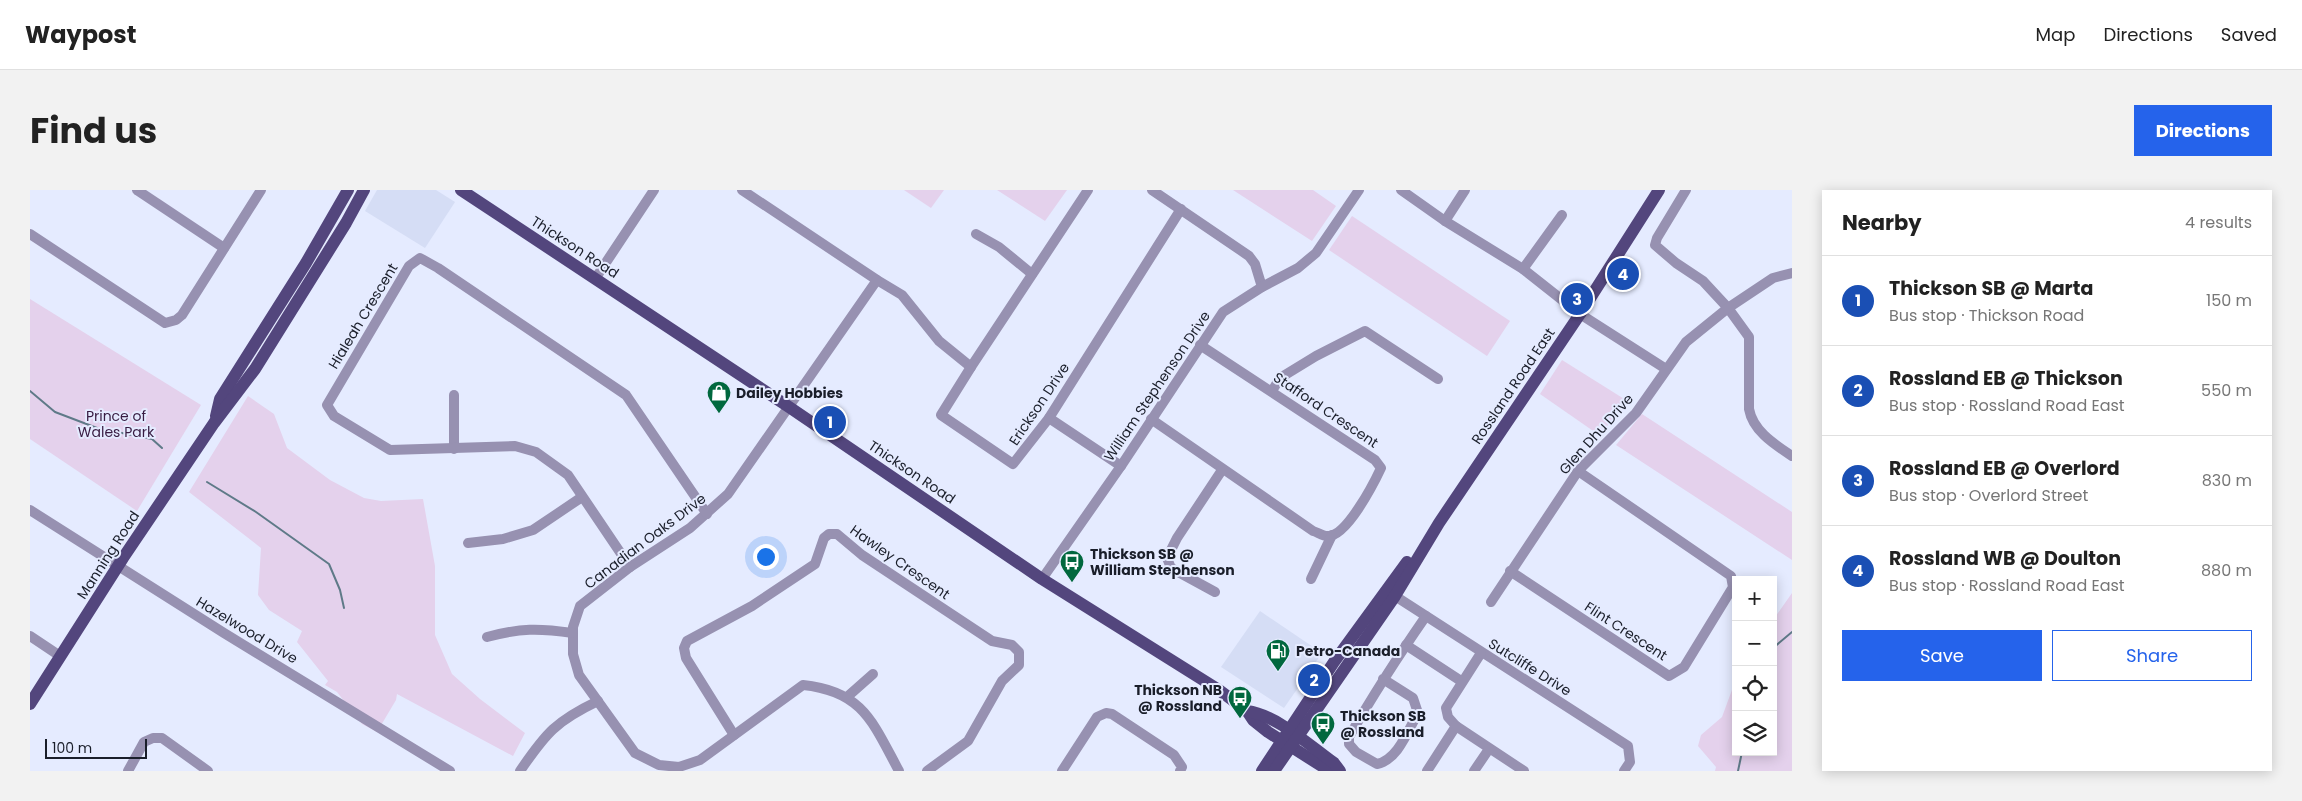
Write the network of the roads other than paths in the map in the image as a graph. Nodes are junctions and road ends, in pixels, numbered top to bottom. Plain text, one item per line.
1 (137, 190) edge
2 (261, 190) edge
3 (348, 190) edge
4 (364, 190) edge
5 (461, 190) edge
6 (654, 190) edge
7 (742, 190) edge
8 (1088, 190) edge
9 (1152, 190) edge
10 (1359, 190) edge
11 (1401, 190) edge
12 (1465, 190) edge
13 (1659, 190) edge
14 (1686, 190) edge
15 (1181, 209) junction
16 (1562, 215) dead end
17 (1445, 221) junction
18 (30, 234) edge
19 (976, 234) dead end
20 (224, 248) junction
21 (1523, 268) junction
22 (1792, 273) edge
23 (1032, 274) junction
24 (595, 279) junction
25 (877, 280) junction
26 (1262, 288) junction
27 (1728, 308) junction
28 (1580, 314) junction
29 (1200, 345) junction
30 (970, 366) junction
31 (1666, 369) junction
32 (1438, 379) dead end
33 (1272, 391) junction
34 (454, 395) dead end
35 (790, 407) junction
36 (1049, 418) junction
37 (1151, 419) junction
38 (214, 423) junction
39 (454, 449) junction
40 (1792, 456) edge
41 (1121, 466) junction
42 (1222, 470) junction
43 (1578, 471) junction
44 (582, 497) junction
45 (30, 510) edge
46 (707, 514) junction
47 (1438, 523) junction
48 (1332, 535) junction
49 (468, 543) dead end
50 (118, 566) junction
51 (630, 567) junction
52 (1510, 571) junction
53 (1042, 579) junction
54 (1311, 579) dead end
55 (1215, 592) dead end
56 (1395, 596) junction
57 (1491, 602) dead end
58 (1426, 616) junction
59 (573, 633) junction
60 (30, 636) edge
61 (487, 637) dead end
62 (1406, 645) junction
63 (1481, 652) junction
64 (60, 656) junction
65 (873, 674) dead end
66 (1383, 679) junction
67 (1461, 681) junction
68 (847, 697) junction
69 (598, 701) junction
70 (30, 704) edge
71 (1456, 726) junction
72 (734, 735) junction
73 (1290, 739) junction
74 (1489, 749) junction
75 (1521, 770) edge
76 (128, 771) edge
77 (208, 771) edge
78 (450, 771) edge
79 (520, 771) edge
80 (899, 771) edge
81 (928, 771) edge
82 (1062, 771) edge
83 (1180, 771) edge
84 (1262, 771) edge
85 (1274, 771) edge
86 (1338, 771) edge
87 (1427, 771) edge
88 (1474, 771) edge
89 (1624, 771) edge

1 - 20 street
2 - 20 street
3 - 38 main road, Manning Road
4 - 38 main road, Manning Road
5 - 24 main road, Thickson Road
6 - 24 street
7 - 25 street
8 - 23 street, Erickson Drive
9 - 15 street
10 - 26 street, William Stephenson Drive
11 - 17 street
12 - 17 street
13 - 28 main road, Rossland Road East
14 - 27 street
15 - 26 street
15 - 36 street, Erickson Drive
16 - 21 street
17 - 21 street
18 - 20 street
19 - 23 street
21 - 28 street
22 - 27 street, Glen Dhu Drive
23 - 30 street, Erickson Drive
24 - 35 main road, Thickson Road
25 - 30 street
25 - 35 street, Canadian Oaks Drive
26 - 29 street, William Stephenson Drive
27 - 31 street, Glen Dhu Drive
27 - 40 street
28 - 31 street
28 - 47 main road, Rossland Road East
29 - 33 street, Stafford Crescent
29 - 37 street, William Stephenson Drive
30 - 36 street, Erickson Drive
31 - 43 street, Glen Dhu Drive
32 - 33 street
33 - 48 street, Stafford Crescent
34 - 39 street
35 - 46 street, Canadian Oaks Drive
35 - 53 main road, Thickson Road
36 - 41 street
37 - 41 street, William Stephenson Drive
37 - 42 street
38 - 50 main road, Manning Road
39 - 44 street, Hialeah Crescent
39 - 46 street, Hialeah Crescent
41 - 53 street, William Stephenson Drive
42 - 48 street
42 - 55 street
43 - 52 street, Glen Dhu Drive
43 - 52 street, Flint Crescent
44 - 49 street
44 - 51 street, Hialeah Crescent
45 - 50 street, Hazelwood Drive
46 - 51 street, Canadian Oaks Drive
47 - 56 main road, Rossland Road East
47 - 73 main road, Rossland Road East
48 - 54 street
50 - 64 main road, Manning Road
50 - 78 street, Hazelwood Drive
51 - 59 street, Canadian Oaks Drive
52 - 57 street, Glen Dhu Drive
53 - 73 main road, Thickson Road
56 - 58 street, Sutcliffe Drive
56 - 73 main road, Rossland Road East
58 - 62 street
58 - 63 street, Sutcliffe Drive
59 - 61 street
59 - 69 street, Canadian Oaks Drive
60 - 64 street
62 - 66 street
62 - 67 street
63 - 67 street
63 - 89 street, Sutcliffe Drive
64 - 70 main road, Manning Road
65 - 68 street
66 - 66 street
67 - 71 street
68 - 72 street, Canadian Oaks Drive
68 - 80 street, Canadian Oaks Drive
69 - 72 street, Canadian Oaks Drive
69 - 79 street
71 - 74 street
71 - 87 street
72 - 81 street, Hawley Crescent
73 - 84 main road, Rossland Road East
73 - 85 main road, Rossland Road East
73 - 86 main road, Thickson Road
74 - 75 street
74 - 88 street
76 - 77 street
82 - 83 street

